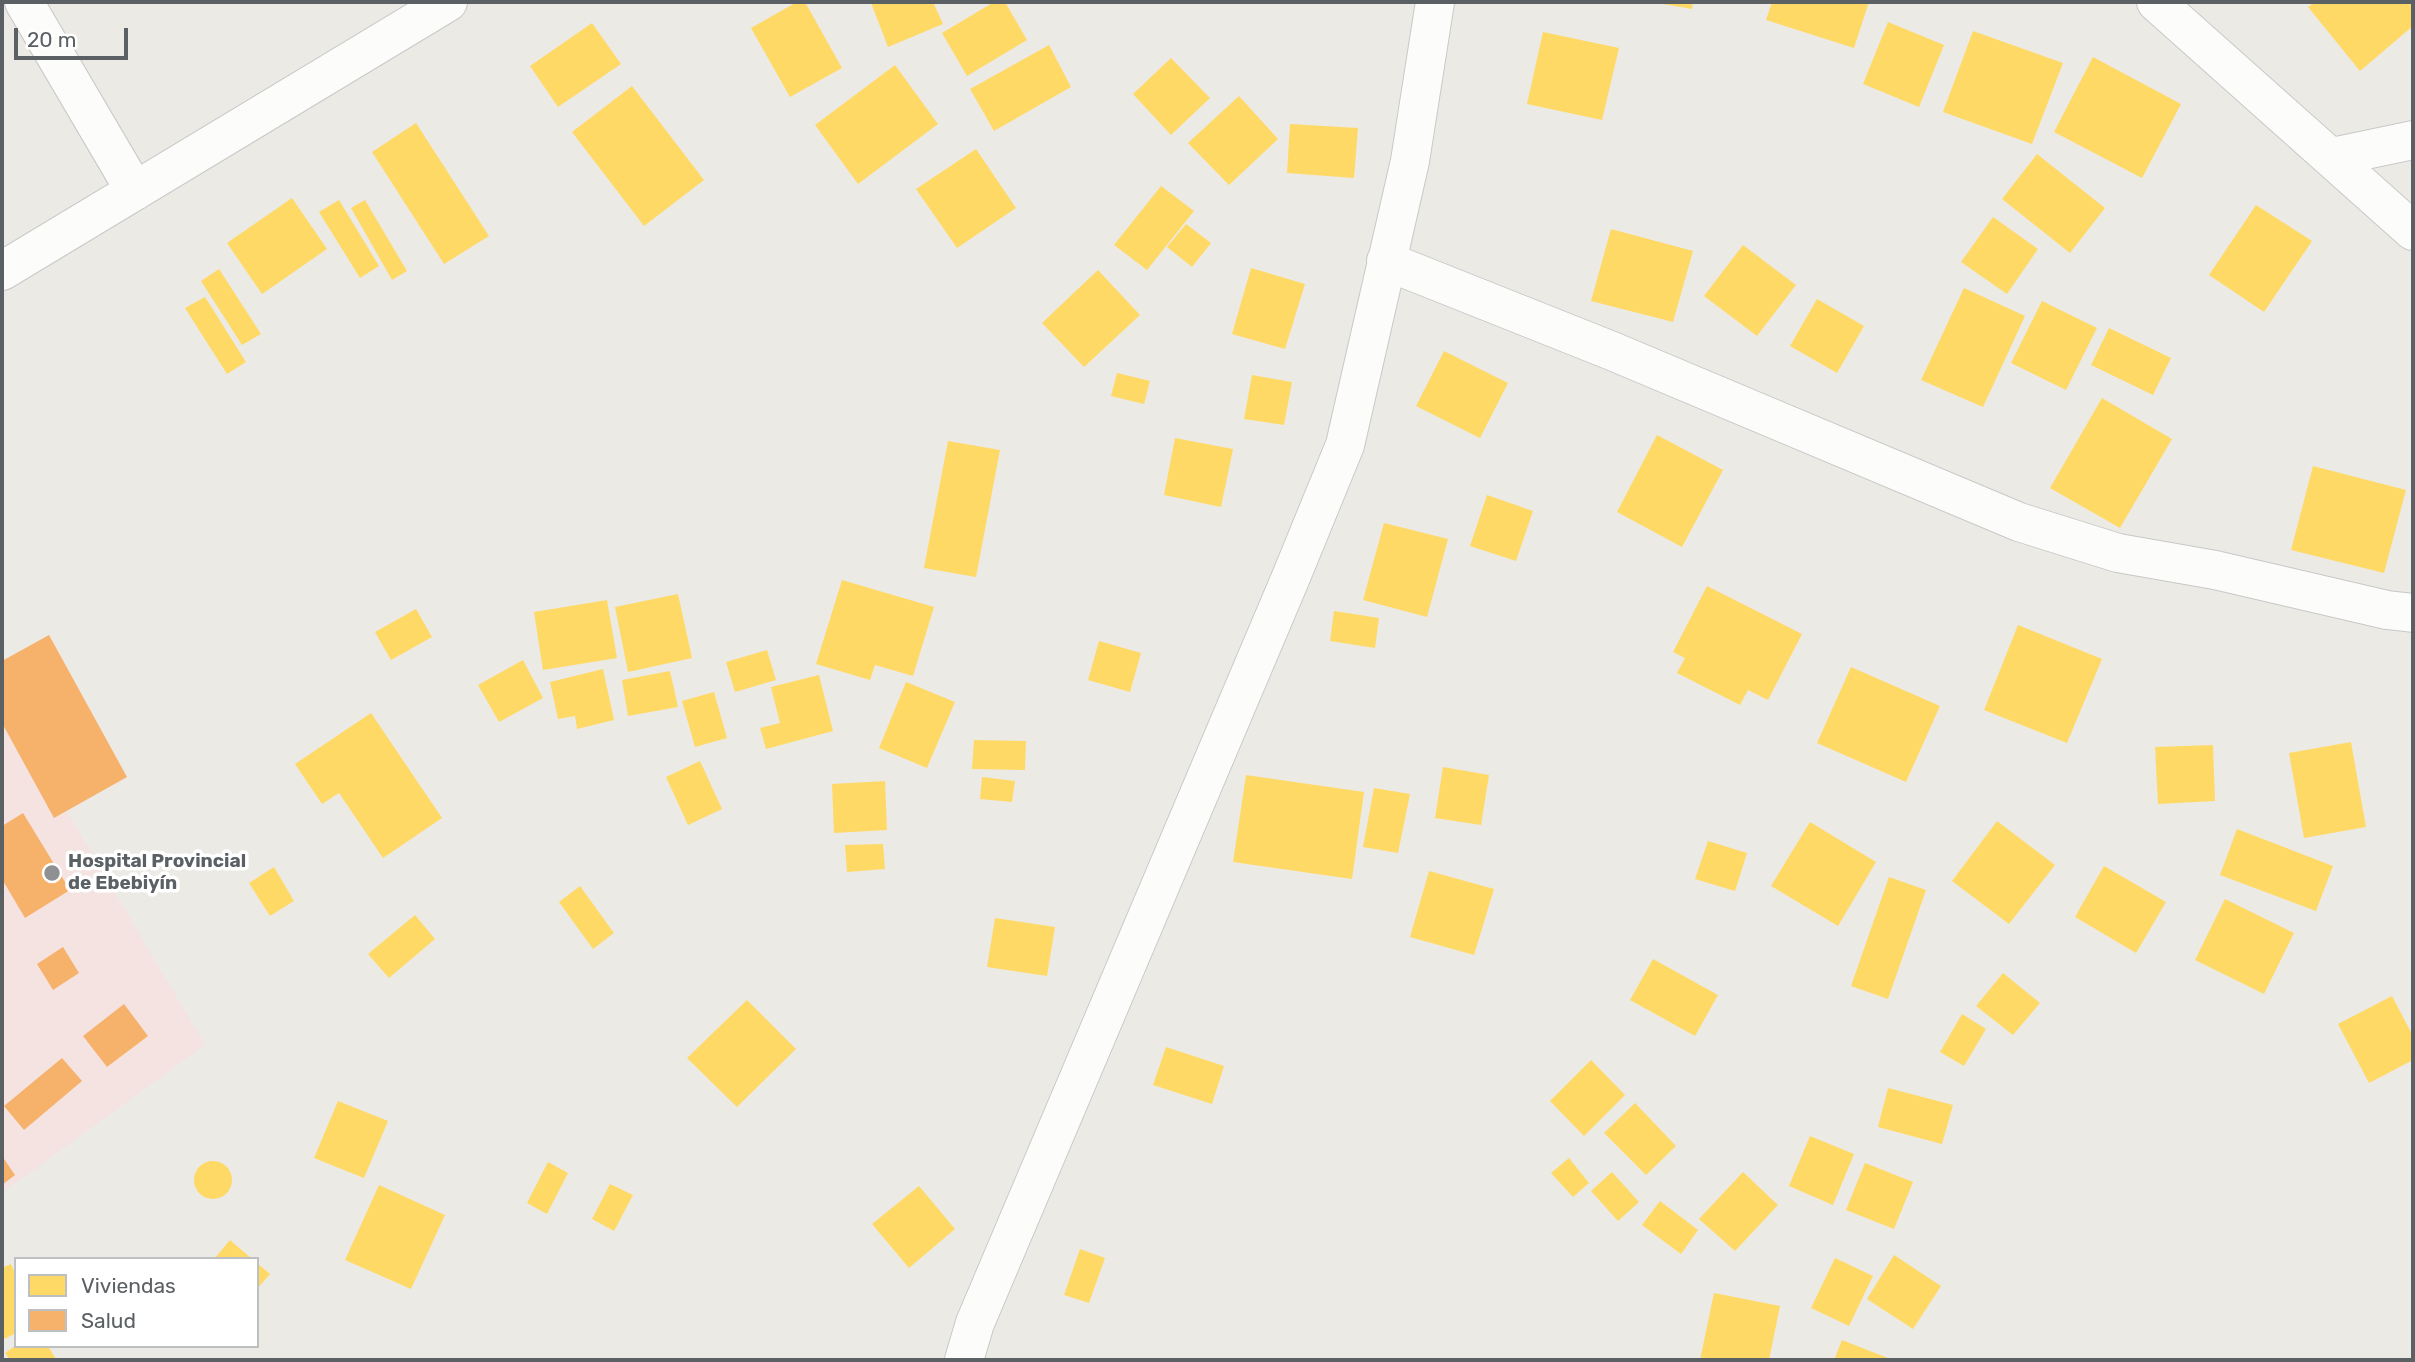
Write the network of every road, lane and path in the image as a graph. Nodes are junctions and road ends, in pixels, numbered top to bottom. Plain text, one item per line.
1 (24, 2) edge
2 (448, 2) edge
3 (1435, 2) edge
4 (2156, 2) edge
5 (2413, 141) edge
6 (2332, 157) junction
7 (135, 191) junction
8 (2413, 231) edge
9 (1386, 261) junction
10 (2, 271) edge
11 (2413, 613) edge
12 (964, 1360) edge

1 - 7 street
2 - 7 street
3 - 9 street
4 - 6 street
5 - 6 street
6 - 8 street
7 - 10 street
9 - 11 street
9 - 12 street

